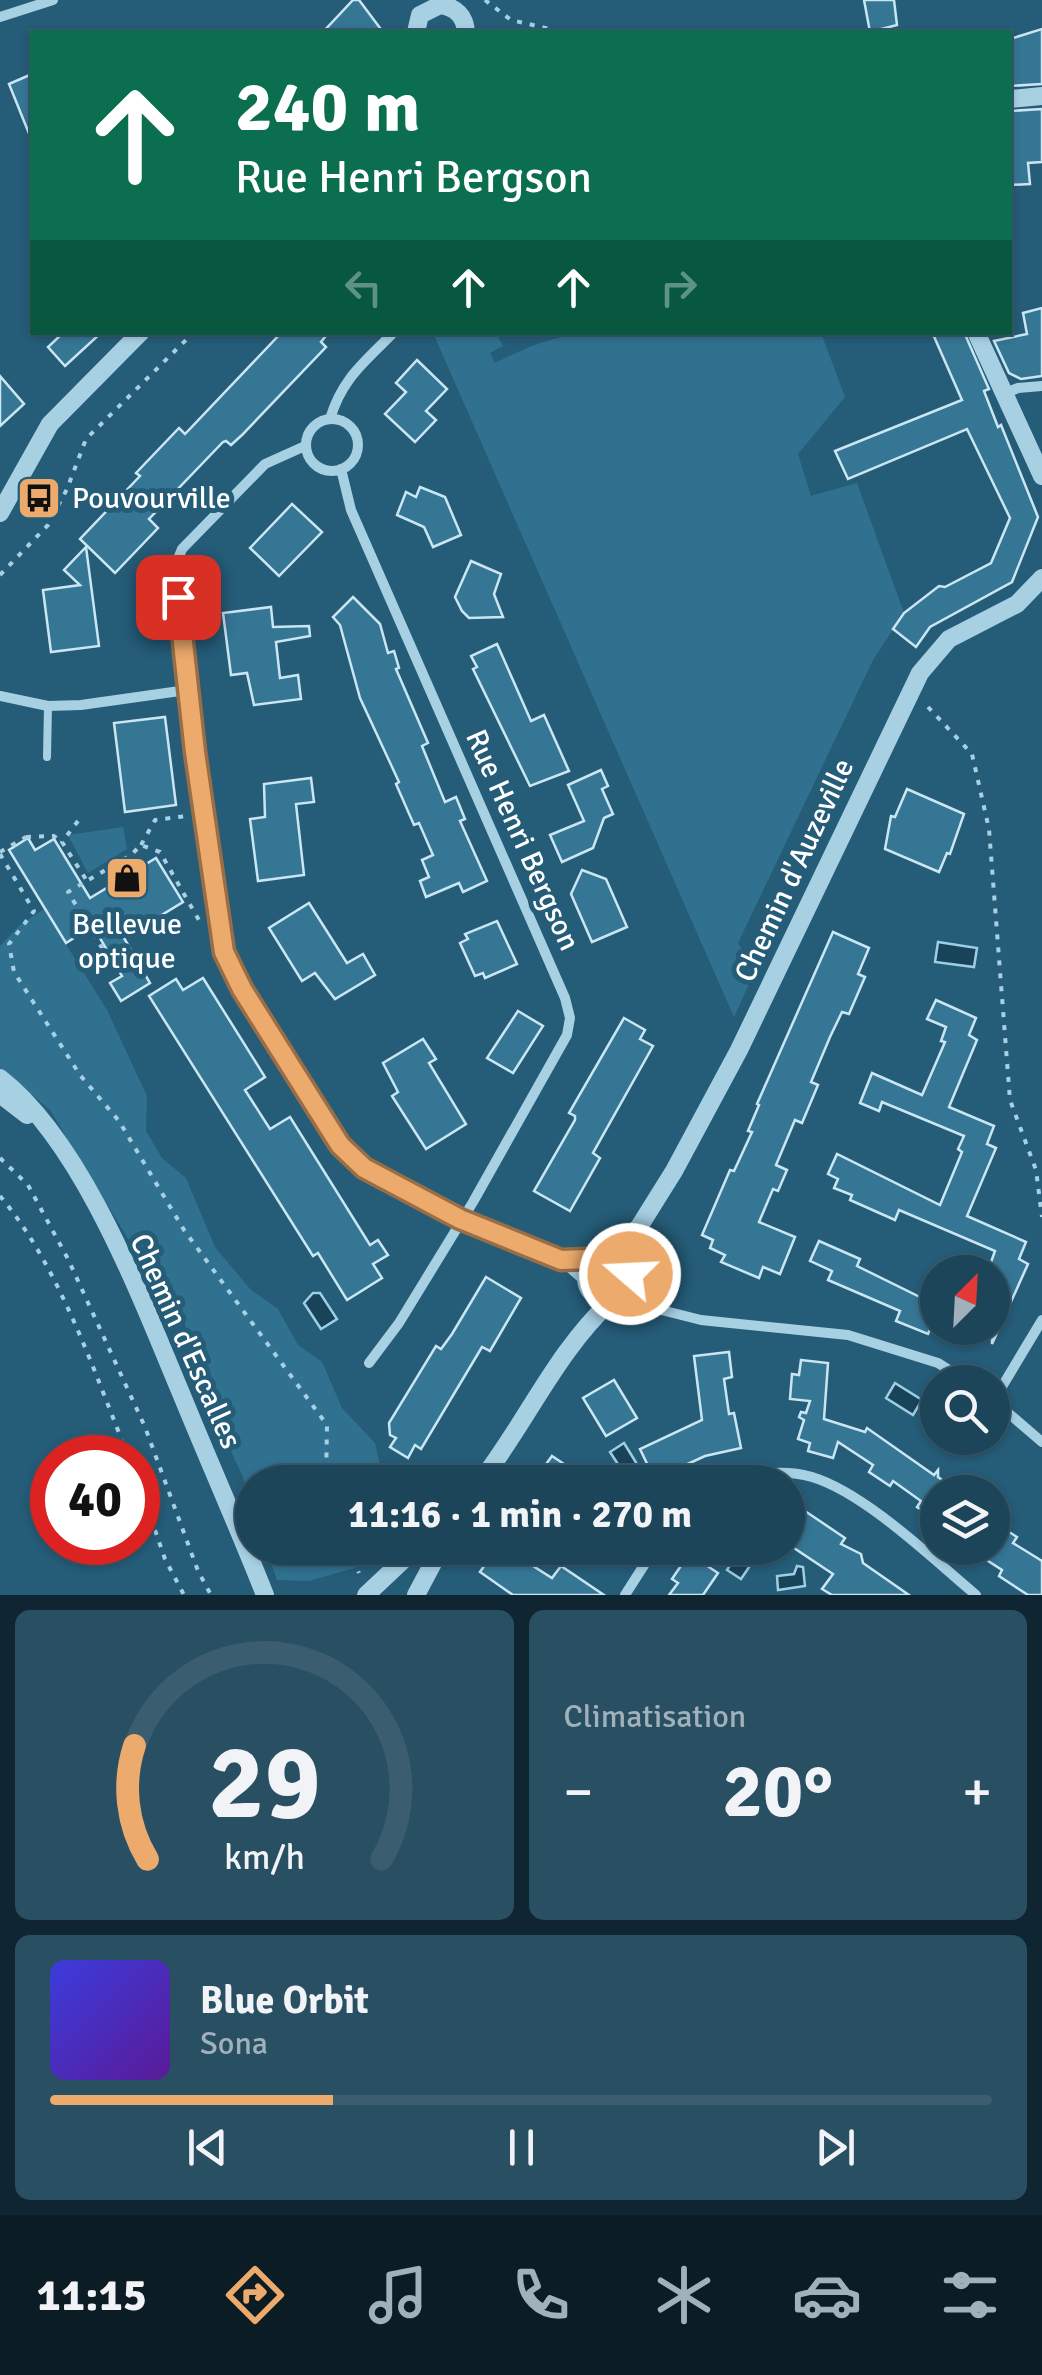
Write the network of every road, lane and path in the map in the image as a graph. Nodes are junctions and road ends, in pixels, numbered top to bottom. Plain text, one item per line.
1 (53, 0) edge
2 (485, 0) edge
3 (429, 3) edge
4 (0, 17) edge
5 (416, 30) edge
6 (466, 30) edge
7 (554, 30) edge
8 (1042, 96) edge
9 (1012, 100) edge
10 (138, 335) edge
11 (191, 335) edge
12 (391, 335) edge
13 (977, 335) edge
14 (1042, 386) edge
15 (1003, 394) junction
16 (330, 419) junction
17 (305, 446) junction
18 (341, 469) junction
19 (1042, 476) edge
20 (0, 513) edge
21 (0, 575) edge
22 (1042, 578) edge
23 (910, 688) junction
24 (188, 690) junction
25 (0, 692) edge
26 (48, 706) junction
27 (47, 757) dead end
28 (203, 814) junction
29 (78, 822) dead end
30 (27, 828) dead end
31 (26, 837) junction
32 (62, 842) junction
33 (142, 844) junction
34 (0, 853) edge
35 (87, 881) junction
36 (200, 922) dead end
37 (116, 971) dead end
38 (0, 1078) edge
39 (0, 1094) edge
40 (0, 1158) edge
41 (80, 1176) junction
42 (0, 1196) edge
43 (1042, 1217) edge
44 (460, 1219) junction
45 (639, 1227) junction
46 (602, 1258) junction
47 (561, 1260) junction
48 (629, 1272) junction
49 (587, 1286) junction
50 (614, 1300) junction
51 (662, 1308) junction
52 (1042, 1320) edge
53 (575, 1338) junction
54 (369, 1363) dead end
55 (941, 1365) edge
56 (1010, 1372) edge
57 (1010, 1414) edge
58 (120, 1435) edge
59 (1042, 1442) edge
60 (327, 1465) edge
61 (492, 1465) edge
62 (805, 1476) edge
63 (160, 1545) edge
64 (355, 1565) edge
65 (396, 1565) edge
66 (431, 1565) edge
67 (644, 1565) edge
68 (366, 1590) edge
69 (268, 1592) edge
70 (184, 1595) edge
71 (211, 1595) edge
72 (416, 1595) edge
73 (625, 1595) edge
74 (976, 1595) edge

1 - 4 street
2 - 7 path
3 - 5 street
3 - 6 street
8 - 9 street
10 - 20 street
11 - 21 path
12 - 16 street
13 - 15 street
14 - 15 street
15 - 19 street
16 - 17 street
16 - 18 street
17 - 18 street
17 - 24 street
18 - 44 street, Rue Henri Bergson
22 - 23 street, Chemin d'Auzeville
23 - 43 path
23 - 45 street, Chemin d'Auzeville
24 - 26 street
24 - 28 street
25 - 26 street
26 - 27 lane
28 - 33 path
28 - 44 street
29 - 32 path
30 - 31 path
31 - 32 path
31 - 34 path
32 - 35 path
33 - 35 path
33 - 36 path
34 - 60 path
35 - 37 path
38 - 41 street, Chemin d'Escalles
39 - 41 street, Chemin d'Escalles
40 - 71 path
41 - 69 street, Chemin d'Escalles
42 - 58 path
44 - 47 street
44 - 54 street
45 - 46 street, Chemin d'Auzeville
45 - 48 street, Chemin d'Auzeville
46 - 47 street
46 - 48 street
46 - 49 street, Chemin d'Auzeville
47 - 49 street
48 - 50 street, Chemin d'Auzeville
48 - 51 street
49 - 50 street
49 - 53 street, Chemin d'Auzeville
50 - 51 street
50 - 53 street, Chemin d'Auzeville
51 - 55 street
52 - 56 street
53 - 61 street, Chemin d'Auzeville
57 - 59 street
62 - 74 street
63 - 70 path
64 - 68 path
65 - 68 street
66 - 72 street
67 - 73 street

